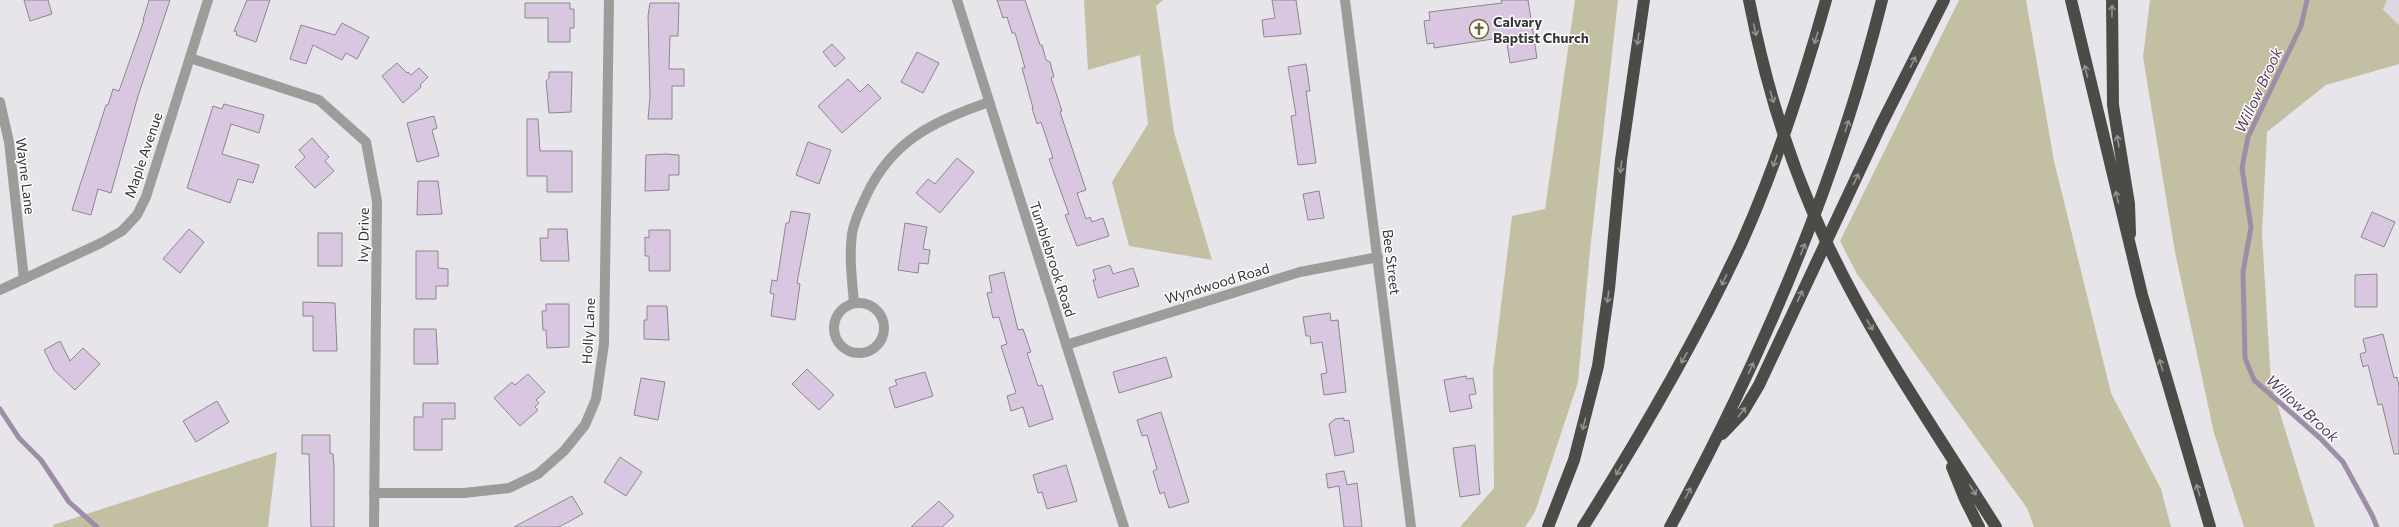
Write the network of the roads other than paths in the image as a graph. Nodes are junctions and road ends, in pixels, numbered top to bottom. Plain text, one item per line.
1 (208, 0) edge
2 (609, 0) edge
3 (957, 0) edge
4 (1345, 0) edge
5 (1644, 0) edge
6 (1749, 0) edge
7 (1826, 0) edge
8 (1882, 0) edge
9 (1944, 0) edge
10 (2071, 0) edge
11 (2112, 0) edge
12 (190, 58) junction
13 (0, 102) edge
14 (989, 102) junction
15 (2130, 249) junction
16 (1378, 257) junction
17 (24, 279) junction
18 (0, 290) edge
19 (854, 303) junction
20 (1066, 345) junction
21 (1715, 440) junction
22 (1944, 445) junction
23 (374, 493) junction
24 (374, 527) edge
25 (1124, 527) edge
26 (1412, 527) edge
27 (1548, 527) edge
28 (1583, 527) edge
29 (1670, 527) edge
30 (1979, 527) edge
31 (1996, 527) edge
32 (2210, 527) edge

1 - 12 street, Maple Avenue
2 - 23 street, Holly Lane
3 - 14 street, Tumblebrook Road
4 - 16 street, Bee Street
5 -> 27 highway
6 -> 22 highway
7 -> 28 highway
21 -> 8 highway
21 -> 9 highway
15 -> 10 highway
15 -> 11 highway
12 - 17 street, Maple Avenue
12 - 23 street, Ivy Drive
13 - 17 street, Wayne Lane
14 - 19 street
14 - 20 street, Tumblebrook Road
32 -> 15 highway
16 - 20 street, Wyndwood Road
16 - 26 street, Bee Street
17 - 18 street, Maple Avenue
19 - 19 street
20 - 25 street, Tumblebrook Road
29 -> 21 highway
22 - 30 highway
22 -> 31 highway
23 - 24 street, Ivy Drive

